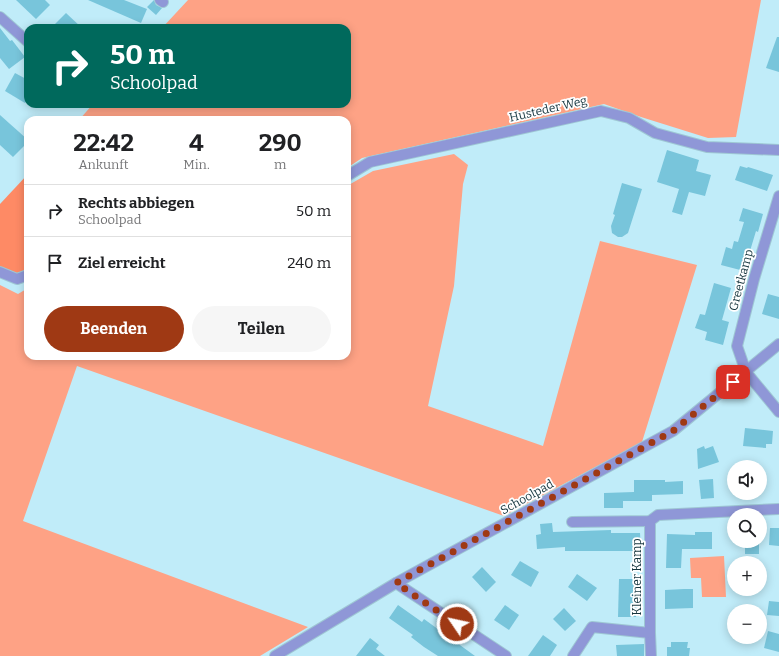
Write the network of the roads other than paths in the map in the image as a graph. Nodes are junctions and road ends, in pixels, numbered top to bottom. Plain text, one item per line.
1 (0, 17) edge
2 (24, 38) edge
3 (779, 150) edge
4 (351, 174) edge
5 (779, 196) edge
6 (0, 272) edge
7 (24, 276) edge
8 (779, 344) edge
9 (746, 372) junction
10 (779, 412) edge
11 (779, 509) edge
12 (654, 518) junction
13 (572, 522) dead end
14 (396, 583) junction
15 (650, 633) junction
16 (282, 654) edge
17 (506, 656) edge
18 (573, 656) edge
19 (651, 656) edge

1 - 2 street
3 - 4 street, Husteder Weg
5 - 9 street, Greetkamp
6 - 7 street
8 - 9 street, Schoolpad
9 - 10 street
9 - 14 street, Schoolpad
11 - 12 street
12 - 13 street, Kleiner Kamp
12 - 15 street, Kleiner Kamp
14 - 16 street, Schoolpad
14 - 17 street
15 - 18 street, Kleiner Kamp
15 - 19 street, Kleiner Kamp

